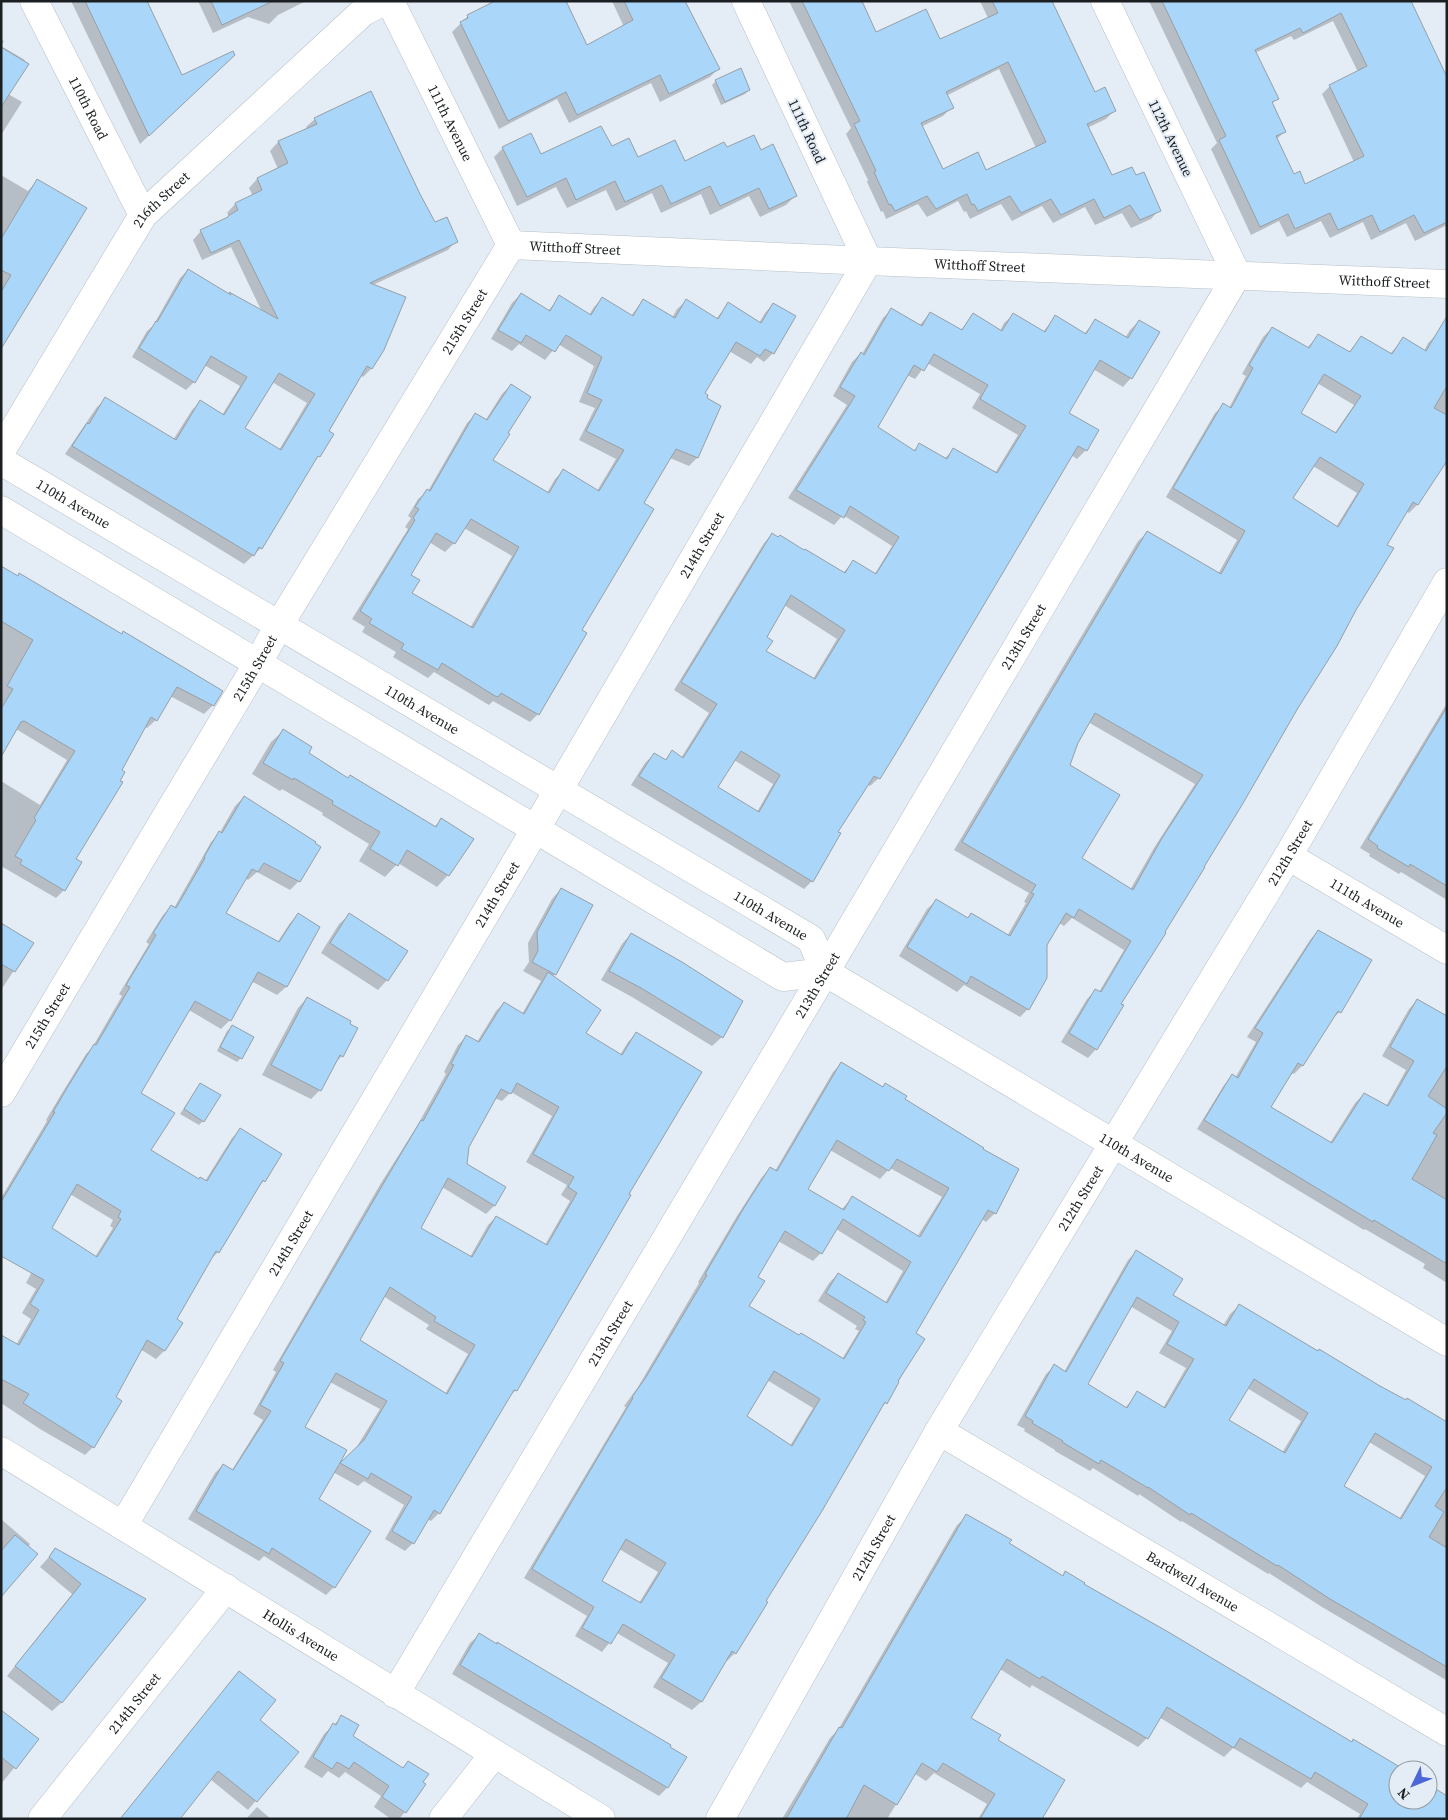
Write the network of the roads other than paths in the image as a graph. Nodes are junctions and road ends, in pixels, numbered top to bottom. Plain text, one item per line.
1 (34, 1) edge
2 (384, 1) edge
3 (390, 1) edge
4 (746, 1) edge
5 (1105, 1) edge
6 (143, 215) junction
7 (511, 245) junction
8 (868, 261) junction
9 (1237, 275) junction
10 (1447, 284) edge
11 (1, 451) edge
12 (1, 461) edge
13 (1, 510) edge
14 (1447, 582) edge
15 (279, 625) junction
16 (258, 662) junction
17 (558, 789) junction
18 (535, 830) junction
19 (1288, 856) junction
20 (1447, 950) edge
21 (825, 972) junction
22 (1, 1093) edge
23 (1112, 1143) junction
24 (1447, 1342) edge
25 (939, 1430) junction
26 (1, 1451) edge
27 (123, 1526) junction
28 (226, 1588) junction
29 (394, 1694) junction
30 (1447, 1732) edge
31 (494, 1754) junction
32 (42, 1819) edge
33 (443, 1819) edge
34 (601, 1819) edge
35 (720, 1819) edge

1 - 6 street, 110th Road
2 - 6 street, 216th Street
3 - 7 street, 111th Avenue
4 - 8 street, 111th Road
5 - 9 street, 112th Avenue
6 - 11 street, 216th Street
7 - 8 street, Witthoff Street
7 - 15 street, 215th Street
8 - 9 street, Witthoff Street
8 - 17 street, 214th Street
9 - 10 street, Witthoff Street
9 - 21 street, 213th Street
12 - 15 street, 110th Avenue
13 - 16 street
14 - 19 street, 212th Street
15 - 16 street, 215th Street
15 - 17 street, 110th Avenue
16 - 18 street
16 - 22 street, 215th Street
17 - 18 street, 214th Street
17 - 21 street, 110th Avenue
18 - 21 street
18 - 27 street, 214th Street
19 - 20 street, 111th Avenue
19 - 23 street, 212th Street
21 - 23 street, 110th Avenue
21 - 29 street, 213th Street
23 - 24 street, 110th Avenue
23 - 25 street, 212th Street
25 - 30 street, Bardwell Avenue
25 - 35 street, 212th Street
26 - 27 street, Hollis Avenue
27 - 28 street, Hollis Avenue
28 - 29 street, Hollis Avenue
28 - 32 street, 214th Street
29 - 31 street, Hollis Avenue
31 - 33 street
31 - 34 street, Hollis Avenue

